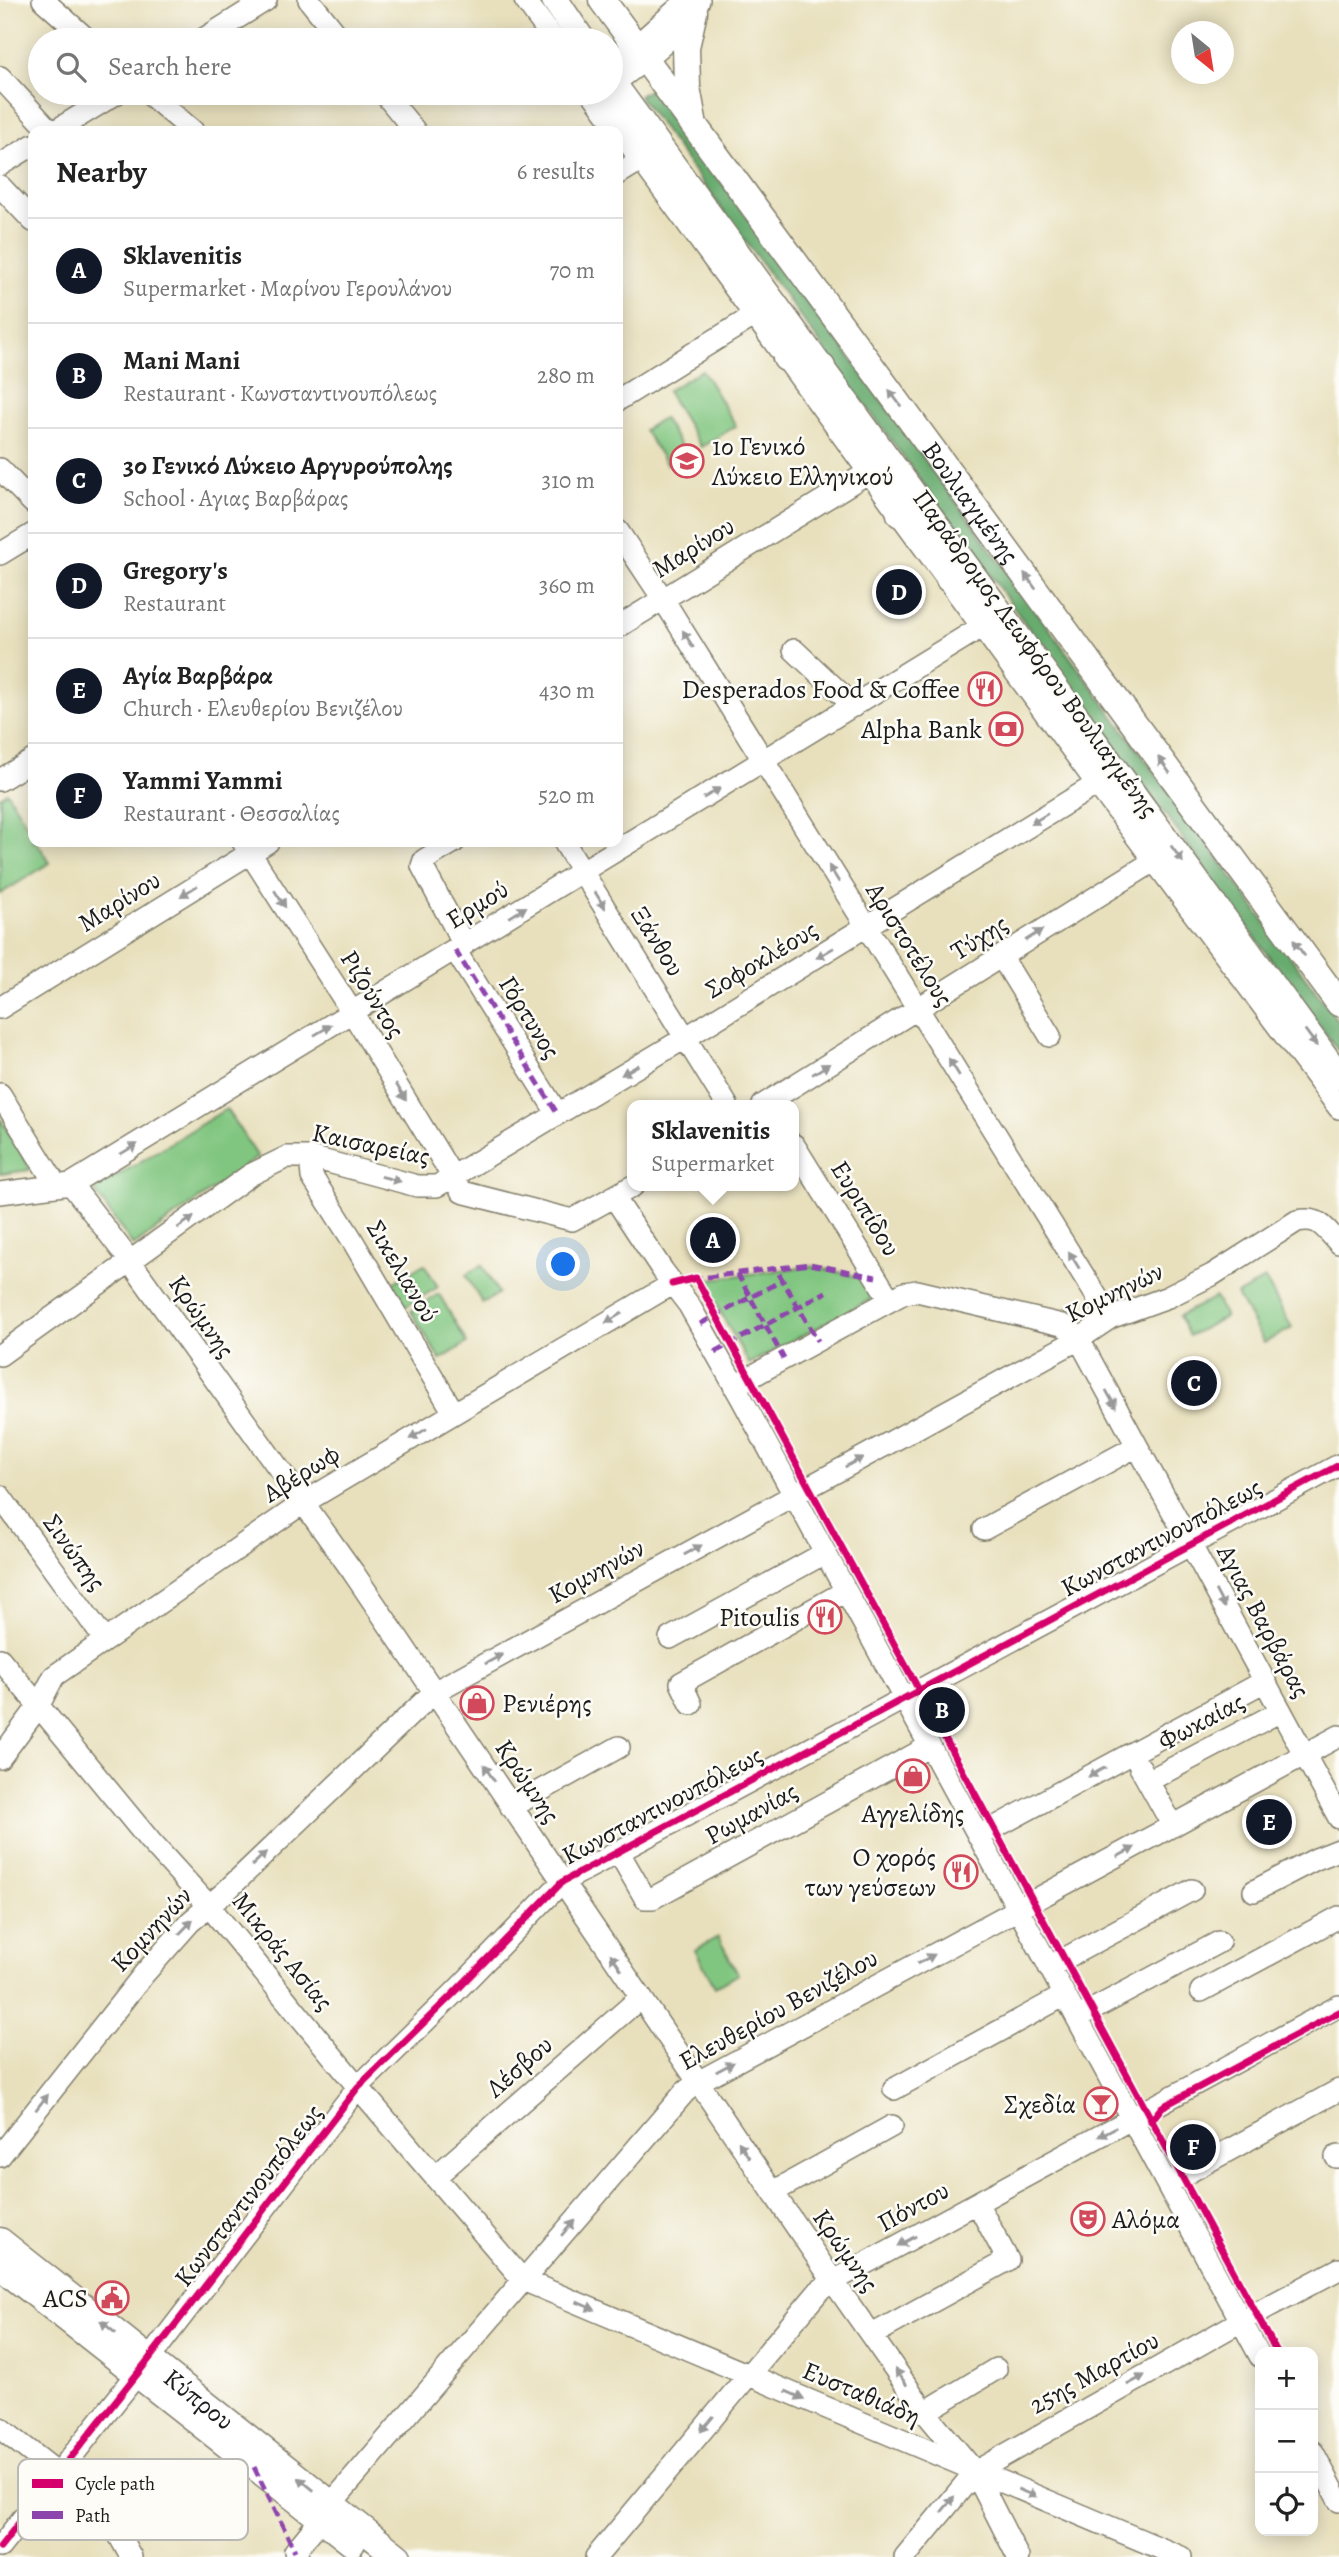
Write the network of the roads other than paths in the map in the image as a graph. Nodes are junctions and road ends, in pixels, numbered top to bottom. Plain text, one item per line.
1 (43, 0) edge
2 (266, 0) edge
3 (309, 0) edge
4 (524, 0) edge
5 (555, 0) edge
6 (602, 0) edge
7 (694, 4) edge
8 (74, 28) edge
9 (221, 28) edge
10 (331, 28) edge
11 (545, 28) edge
12 (574, 28) edge
13 (622, 28) edge
14 (623, 29) edge
15 (640, 53) junction
16 (623, 69) edge
17 (0, 77) edge
18 (97, 105) edge
19 (162, 105) edge
20 (394, 105) edge
21 (615, 105) edge
22 (619, 105) edge
23 (694, 125) junction
24 (45, 126) edge
25 (63, 126) edge
26 (187, 126) edge
27 (411, 126) edge
28 (28, 148) edge
29 (642, 159) junction
30 (0, 165) edge
31 (623, 171) edge
32 (0, 186) edge
33 (28, 216) edge
34 (765, 309) junction
35 (786, 358) junction
36 (822, 367) junction
37 (623, 397) edge
38 (880, 466) junction
39 (0, 469) edge
40 (28, 498) edge
41 (900, 514) joint
42 (28, 537) edge
43 (623, 539) edge
44 (0, 554) edge
45 (949, 579) junction
46 (663, 599) junction
47 (992, 599) junction
48 (623, 624) edge
49 (984, 626) junction
50 (794, 650) dead end
51 (854, 706) junction
52 (764, 761) junction
53 (28, 763) edge
54 (0, 780) edge
55 (1097, 784) junction
56 (251, 847) edge
57 (255, 847) edge
58 (446, 847) edge
59 (567, 847) edge
60 (1154, 861) junction
61 (583, 872) junction
62 (867, 927) junction
63 (460, 947) junction
64 (1000, 956) junction
65 (1339, 1003) edge
66 (0, 1008) edge
67 (917, 1008) junction
68 (352, 1012) junction
69 (1050, 1036) dead end
70 (685, 1038) junction
71 (1339, 1076) edge
72 (0, 1094) edge
73 (724, 1100) edge
74 (772, 1100) edge
75 (1339, 1108) edge
76 (557, 1113) junction
77 (799, 1155) edge
78 (310, 1157) junction
79 (452, 1177) junction
80 (64, 1185) junction
81 (627, 1189) edge
82 (0, 1193) edge
83 (614, 1197) junction
84 (1339, 1243) edge
85 (130, 1261) junction
86 (672, 1283) junction
87 (890, 1300) junction
88 (1110, 1318) junction
89 (1079, 1339) junction
90 (0, 1356) edge
91 (734, 1386) junction
92 (454, 1413) junction
93 (1137, 1446) junction
94 (1339, 1465) edge
95 (794, 1495) junction
96 (0, 1496) edge
97 (303, 1503) junction
98 (984, 1529) dead end
99 (1191, 1545) junction
100 (825, 1553) junction
101 (846, 1591) junction
102 (670, 1638) dead end
103 (105, 1640) junction
104 (0, 1659) edge
105 (1265, 1681) junction
106 (434, 1692) junction
107 (905, 1700) junction
108 (691, 1704) dead end
109 (38, 1707) junction
110 (1281, 1711) junction
111 (1339, 1737) edge
112 (930, 1746) junction
113 (618, 1747) dead end
114 (1305, 1755) junction
115 (0, 1758) edge
116 (511, 1807) junction
117 (1339, 1818) edge
118 (1173, 1826) junction
119 (979, 1836) junction
120 (1339, 1850) edge
121 (618, 1851) junction
122 (562, 1882) junction
123 (1192, 1890) dead end
124 (1254, 1891) dead end
125 (209, 1906) junction
126 (1018, 1909) junction
127 (1339, 1917) edge
128 (1219, 1942) dead end
129 (1049, 1966) junction
130 (1201, 1992) dead end
131 (1065, 1995) junction
132 (640, 1998) junction
133 (1339, 2006) edge
134 (1077, 2018) junction
135 (698, 2082) junction
136 (358, 2087) junction
137 (894, 2089) dead end
138 (1339, 2090) edge
139 (1132, 2119) junction
140 (892, 2126) dead end
141 (0, 2156) edge
142 (435, 2177) junction
143 (1167, 2184) junction
144 (773, 2192) junction
145 (977, 2203) junction
146 (0, 2241) edge
147 (0, 2266) edge
148 (1339, 2269) edge
149 (523, 2280) junction
150 (833, 2281) junction
151 (1241, 2321) junction
152 (872, 2336) junction
153 (1255, 2347) edge
154 (143, 2367) junction
155 (996, 2369) dead end
156 (748, 2375) junction
157 (925, 2412) junction
158 (0, 2428) edge
159 (38, 2459) edge
160 (69, 2459) edge
161 (1318, 2461) edge
162 (975, 2472) junction
163 (1339, 2501) edge
164 (326, 2512) junction
165 (18, 2524) edge
166 (122, 2540) edge
167 (0, 2547) edge
168 (296, 2554) edge
169 (131, 2557) edge
170 (370, 2557) edge
171 (398, 2557) edge
172 (596, 2557) edge
173 (905, 2557) edge
174 (1018, 2557) edge
175 (1181, 2557) edge

1 - 8 street
2 - 9 street
3 - 10 street
4 - 11 street
5 - 12 main road
6 - 13 main road, Βουλιαγμένης
7 - 15 street
7 - 23 main road
14 - 15 main road, Βουλιαγμένης
15 - 16 street
15 - 23 main road, Βουλιαγμένης
17 - 24 street
18 - 25 street
19 - 26 street
20 - 27 street
21 - 29 street
22 - 34 main road, Βουλιαγμένης
65 -> 23 main road, Βουλιαγμένης
28 - 30 street
29 - 31 street
29 - 34 street
32 - 33 street
34 - 35 street
34 - 36 main road, Βουλιαγμένης
34 - 37 street
35 - 36 main road
35 - 38 street
36 - 38 main road, Βουλιαγμένης
38 - 41 main road
38 - 46 street, Μαρίνου
38 - 47 main road, Βουλιαγμένης
39 - 40 street
41 - 45 street, Παράδρομος Λεωφόρου Βουλιαγμένης
42 - 44 street
43 - 46 street, Αριστοτέλους
45 - 47 main road
45 - 49 street, Παράδρομος Λεωφόρου Βουλιαγμένης
46 - 48 street, Μαρίνου
52 -> 46 street, Αριστοτέλους
47 -> 71 main road, Βουλιαγμένης
49 - 51 street, Ερμού
49 - 55 street, Παράδρομος Λεωφόρου Βουλιαγμένης
50 - 51 street
51 - 52 street, Ερμού
61 -> 52 street, Ερμού
62 -> 52 street, Αριστοτέλους
53 - 54 street
55 - 60 street, Παράδρομος Λεωφόρου Βουλιαγμένης
55 -> 62 street, Σοφοκλέους
56 -> 66 street, Μαρίνου
57 -> 68 street, Ριζούντος
58 - 63 street, Γόρτυνος
59 - 61 street, Ξάνθου
64 -> 60 street, Τύχης
60 - 75 street, Παράδρομος Λεωφόρου Βουλιαγμένης
63 -> 61 street, Ερμού
61 -> 70 street, Ξάνθου
62 - 67 street, Αριστοτέλους
62 -> 70 street, Σοφοκλέους
63 - 68 street, Ερμού
63 - 76 street, Γόρτυνος
64 - 67 street, Τύχης
64 - 69 street
74 -> 67 street, Τύχης
88 -> 67 street, Αριστοτέλους
68 -> 79 street, Ριζούντος
80 -> 68 street, Ερμού
70 - 73 street, Ξάνθου
70 -> 76 street, Σοφοκλέους
72 - 80 street, Κρώμνης
76 - 79 street, Σοφοκλέους
77 - 87 street, Ευριπίδου
78 -> 79 street, Καισαρείας
85 -> 78 street, Καισαρείας
78 - 92 street, Σικελιανού
79 - 83 street, Καισαρείας
80 - 82 street
80 - 85 street, Κρώμνης
81 - 83 street
83 - 86 street
84 - 88 street, Κομνηνών
85 - 90 street, Καισαρείας
85 - 97 street, Κρώμνης
86 - 91 street
86 -> 92 street, Αβέρωφ
87 - 89 street
87 - 91 street
88 - 89 street, Κομνηνών
89 -> 93 street, Αγιας Βαρβάρας
95 -> 89 street, Κομνηνών
91 - 95 street
92 -> 97 street, Αβέρωφ
93 - 98 street
93 - 99 street, Αγιας Βαρβάρας
94 - 99 street, Κωνσταντινουπόλεως
95 - 100 street
106 -> 95 street, Κομνηνών
96 - 103 street, Σινώπης
97 - 103 street, Αβέρωφ
97 - 106 street, Κρώμνης
99 -> 105 street, Αγιας Βαρβάρας
99 - 107 street, Κωνσταντινουπόλεως
100 - 101 street
100 - 102 street
101 - 107 street
101 - 108 street
103 - 109 street, Αβέρωφ
104 - 109 street, Μικράς Ασίας
105 - 110 street, Αγιας Βαρβάρας
105 -> 119 street
116 -> 106 street, Κρώμνης
125 -> 106 street, Κομνηνών
107 - 112 street
107 - 121 street, Κωνσταντινουπόλεως
109 - 115 street, Αβέρωφ
109 - 125 street, Μικράς Ασίας
110 - 114 street, Αγιας Βαρβάρας
110 - 118 street, Φωκαίας
111 - 114 street, Ελευθερίου Βενιζέλου
112 - 119 street
112 - 121 street, Ρωμανίας
113 - 116 street
114 - 117 street, Αγιας Βαρβάρας
114 - 118 street, Ελευθερίου Βενιζέλου
116 - 122 street, Κρώμνης
126 -> 118 street, Ελευθερίου Βενιζέλου
119 - 126 street
120 - 124 street
121 - 122 street, Κωνσταντινουπόλεως
132 -> 122 street, Κρώμνης
122 - 136 street, Κωνσταντινουπόλεως
123 - 129 street
125 - 136 street, Μικράς Ασίας
141 -> 125 street, Κομνηνών
126 - 129 street
135 -> 126 street, Ελευθερίου Βενιζέλου
127 - 130 street
128 - 134 street
129 - 131 street
131 - 134 street
131 - 137 street
132 - 135 street, Κρώμνης
132 - 142 street, Λέσβου
133 - 139 street, Πόντου
134 - 139 street
144 -> 135 street, Κρώμνης
149 -> 135 street, Ελευθερίου Βενιζέλου
136 - 142 street, Μικράς Ασίας
136 - 154 street, Κωνσταντινουπόλεως
138 - 143 street
139 - 143 street
139 -> 145 street, Πόντου
140 - 144 street
142 - 149 street, Μικράς Ασίας
143 - 151 street
144 - 150 street, Κρώμνης
145 -> 150 street, Πόντου
145 - 152 street
154 -> 146 main road, Κύπρου
147 - 154 main road, Κύπρου
148 - 151 street, 25ης Μαρτίου
149 -> 156 street, Ευσταθιάδη
149 - 164 street, Ελευθερίου Βενιζέλου
150 - 152 street, Κρώμνης
150 - 156 street, Πόντου
151 - 153 street
162 -> 151 street, 25ης Μαρτίου
157 -> 152 street, Κρώμνης
154 - 160 street, Κωνσταντινουπόλεως
154 - 164 main road, Κύπρου
155 - 157 street
156 -> 162 street, Ευσταθιάδη
156 -> 172 street, Πόντου
157 - 162 street, Κρώμνης
158 - 159 street
161 - 163 street
173 -> 162 street, 25ης Μαρτίου
162 - 174 street, Κρώμνης
162 -> 175 street, Ευσταθιάδη
164 - 168 street, Ελευθερίου Βενιζέλου
164 - 170 main road, Κύπρου
164 - 171 main road, Κύπρου
165 - 167 street, Κωνσταντινουπόλεως
166 - 169 street

